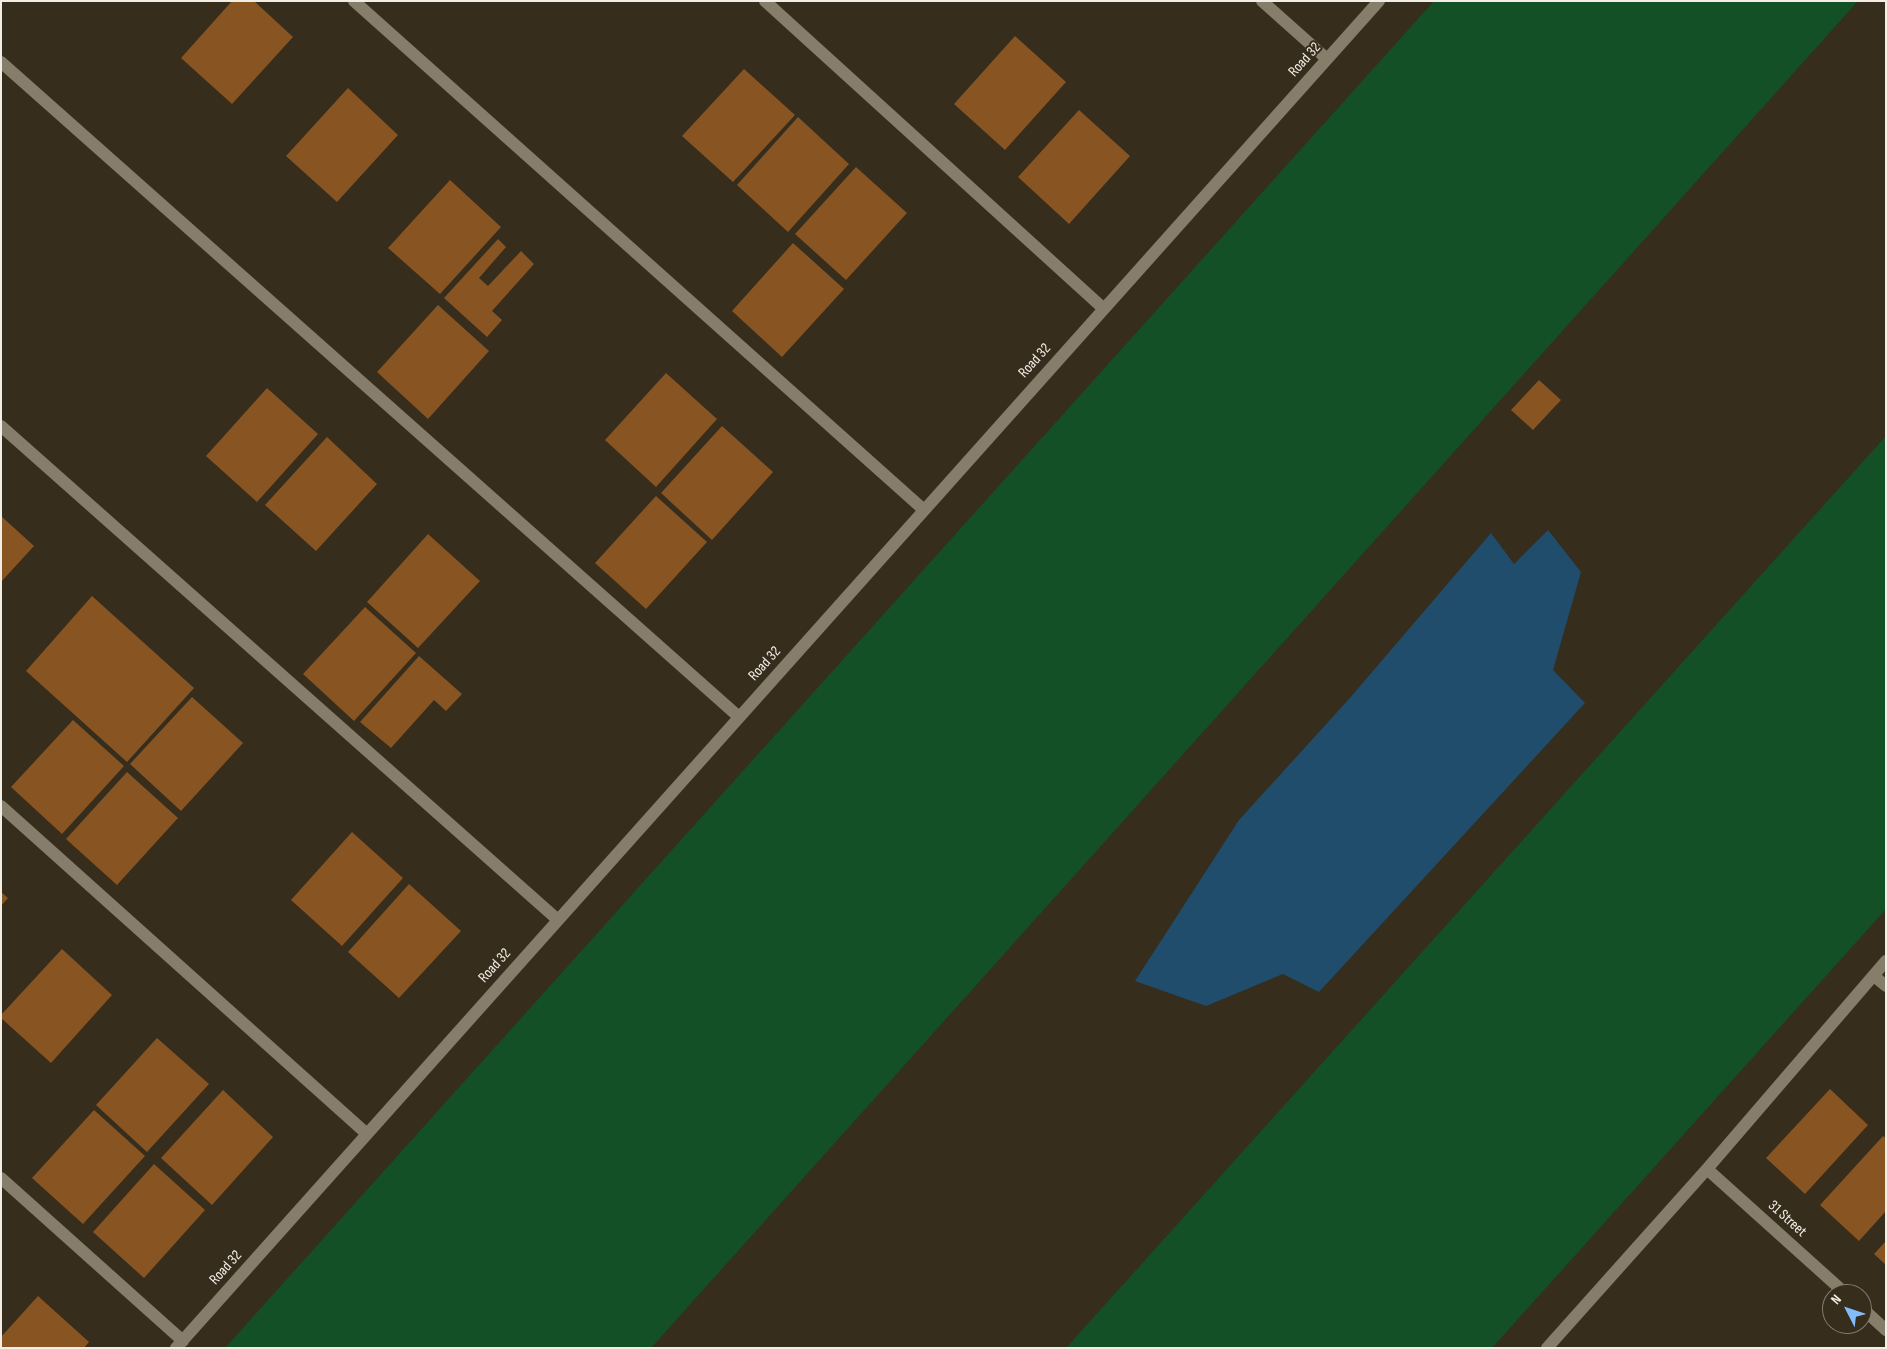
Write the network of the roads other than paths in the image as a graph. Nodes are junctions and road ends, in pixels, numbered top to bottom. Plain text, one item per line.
1 (354, 1) edge
2 (765, 1) edge
3 (1262, 1) edge
4 (1379, 1) edge
5 (1327, 60) junction
6 (1, 62) edge
7 (1104, 309) junction
8 (1, 426) edge
9 (924, 510) junction
10 (740, 717) junction
11 (1, 806) edge
12 (558, 920) junction
13 (1886, 961) edge
14 (1874, 976) junction
15 (1886, 986) edge
16 (367, 1134) junction
17 (1707, 1169) junction
18 (1, 1178) edge
19 (1835, 1284) edge
20 (1872, 1317) edge
21 (1886, 1330) edge
22 (179, 1344) edge
23 (1547, 1348) edge

1 - 9 street
2 - 7 street
3 - 5 street
4 - 5 street, Road 32
5 - 7 street, Road 32
6 - 10 street
7 - 9 street, Road 32
8 - 12 street
9 - 10 street, Road 32
10 - 12 street, Road 32
11 - 16 street
12 - 16 street, Road 32
13 - 14 street
14 - 15 street
14 - 17 street
16 - 22 street, Road 32
17 - 19 street, 31 Street
17 - 23 street
18 - 22 street
20 - 21 street

